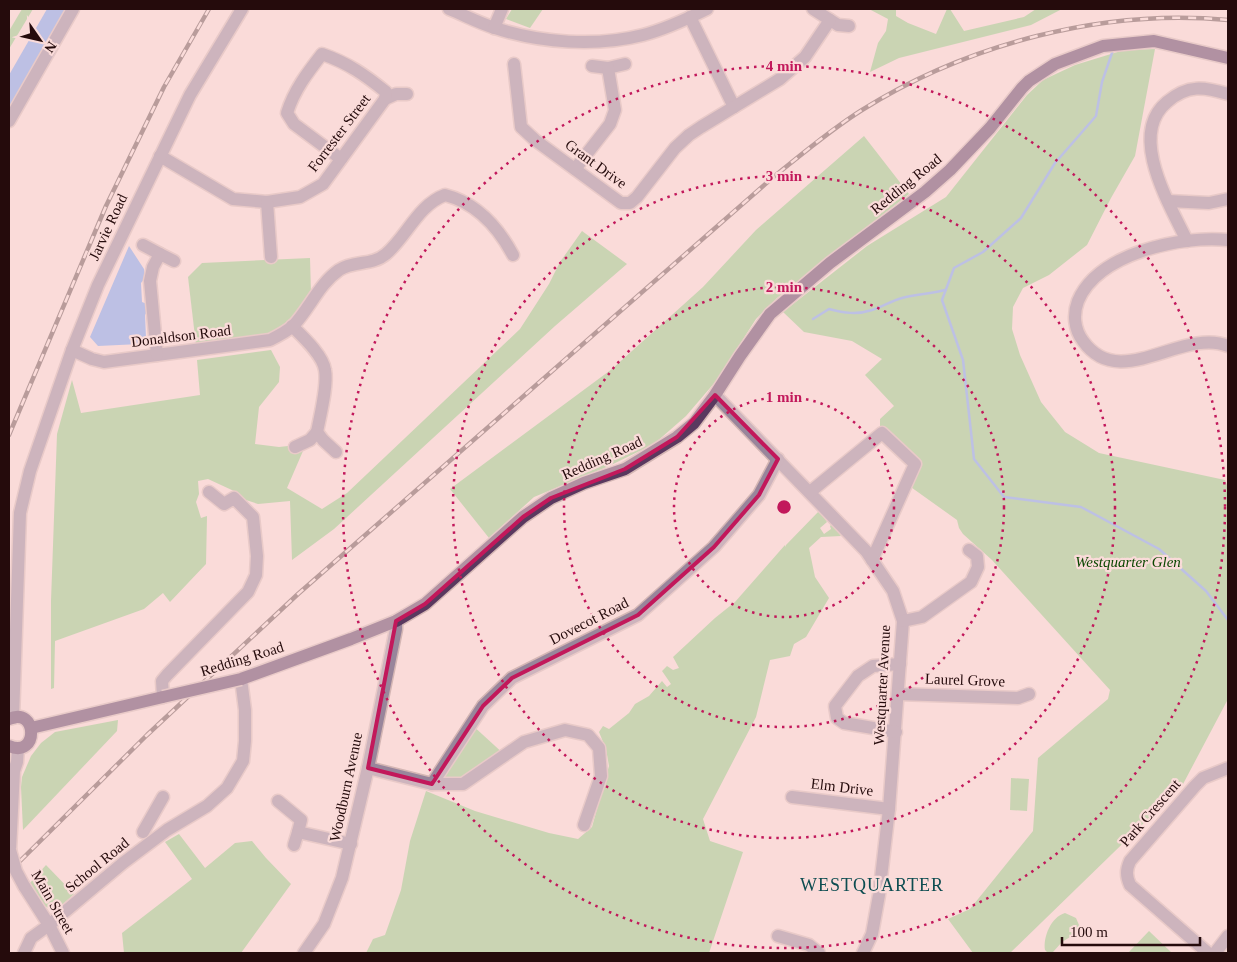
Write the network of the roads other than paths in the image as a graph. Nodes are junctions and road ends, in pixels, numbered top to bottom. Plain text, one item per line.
1 (72, 9) edge
2 (242, 9) edge
3 (449, 9) edge
4 (502, 9) edge
5 (707, 9) edge
6 (813, 9) edge
7 (690, 17) junction
8 (830, 20) junction
9 (849, 26) dead end
10 (494, 28) junction
11 (1228, 58) edge
12 (514, 64) dead end
13 (625, 64) dead end
14 (592, 66) dead end
15 (608, 68) junction
16 (407, 94) dead end
17 (1228, 94) edge
18 (385, 99) junction
19 (734, 107) junction
20 (9, 121) edge
21 (160, 156) junction
22 (341, 159) junction
23 (575, 169) junction
24 (1228, 199) edge
25 (267, 202) junction
26 (1168, 202) junction
27 (1228, 240) edge
28 (1187, 241) junction
29 (143, 245) dead end
30 (160, 254) junction
31 (513, 255) dead end
32 (271, 257) dead end
33 (174, 261) dead end
34 (292, 326) junction
35 (1228, 346) edge
36 (72, 350) junction
37 (157, 355) junction
38 (715, 396) junction
39 (317, 432) junction
40 (295, 447) dead end
41 (336, 452) dead end
42 (778, 459) junction
43 (209, 492) dead end
44 (810, 492) junction
45 (968, 550) dead end
46 (872, 560) junction
47 (396, 621) junction
48 (903, 621) junction
49 (900, 664) junction
50 (240, 680) junction
51 (898, 694) junction
52 (1029, 694) dead end
53 (163, 697) junction
54 (11, 718) edge
55 (31, 728) junction
56 (896, 732) junction
57 (13, 747) edge
58 (368, 768) junction
59 (1228, 768) edge
60 (432, 784) junction
61 (11, 790) edge
62 (163, 797) dead end
63 (792, 798) dead end
64 (278, 801) dead end
65 (890, 810) junction
66 (154, 812) junction
67 (584, 825) dead end
68 (167, 830) junction
69 (142, 832) dead end
70 (351, 844) junction
71 (49, 925) junction
72 (778, 936) dead end
73 (1228, 936) edge
74 (24, 953) edge
75 (64, 953) edge
76 (304, 953) edge
77 (819, 953) edge
78 (863, 953) edge
79 (1208, 953) edge
80 (1215, 953) edge

1 - 20 street
2 - 21 street, Jarvie Road
3 - 10 street
4 - 10 street
5 - 7 street
6 - 8 street
7 - 10 street
7 - 19 street
8 - 9 street
8 - 19 street, Grant Drive
11 - 38 main road, Redding Road
12 - 23 street, Grant Drive
13 - 15 street
14 - 15 street
15 - 23 street
16 - 18 street, Forrester Street
17 - 26 street
18 - 22 street, Forrester Street
18 - 22 street
19 - 23 street, Grant Drive
21 - 25 street, Forrester Street
21 - 36 street, Jarvie Road
22 - 25 street, Forrester Street
24 - 26 street
25 - 32 street
26 - 28 street
27 - 28 street
28 - 35 street
29 - 30 street
30 - 33 street
30 - 37 street
31 - 34 street, Donaldson Road
34 - 37 street, Donaldson Road
34 - 39 street
36 - 37 street, Donaldson Road
36 - 54 street, Jarvie Road
38 - 42 street, Westquarter Avenue
38 - 47 main road, Redding Road
39 - 40 street
39 - 41 street
42 - 44 street, Westquarter Avenue
42 - 60 street, Dovecot Road
43 - 53 street
44 - 46 street, Westquarter Avenue
44 - 46 street
45 - 48 street
46 - 48 street, Westquarter Avenue
47 - 50 main road, Redding Road
47 - 58 street, Woodburn Avenue
48 - 49 street, Westquarter Avenue
49 - 51 street, Westquarter Avenue
49 - 56 street
50 - 53 main road, Redding Road, bridge
50 - 68 street, School Road
51 - 52 street, Laurel Grove
51 - 56 street, Westquarter Avenue
53 - 55 main road, Redding Road
54 - 55 main road
55 - 57 main road
56 - 65 street, Westquarter Avenue
57 - 61 street, Main Street
58 - 60 street
58 - 70 street, Woodburn Avenue
59 - 79 street, Park Crescent
60 - 67 street
61 - 71 street, Main Street, bridge
62 - 66 street, School Road
63 - 65 street, Elm Drive
64 - 70 street
65 - 78 street, Westquarter Avenue
66 - 68 street
66 - 69 street, School Road
68 - 71 street, School Road
70 - 76 street, Woodburn Avenue
71 - 74 street, School Road
71 - 75 street, Main Street
72 - 77 street
73 - 80 street

